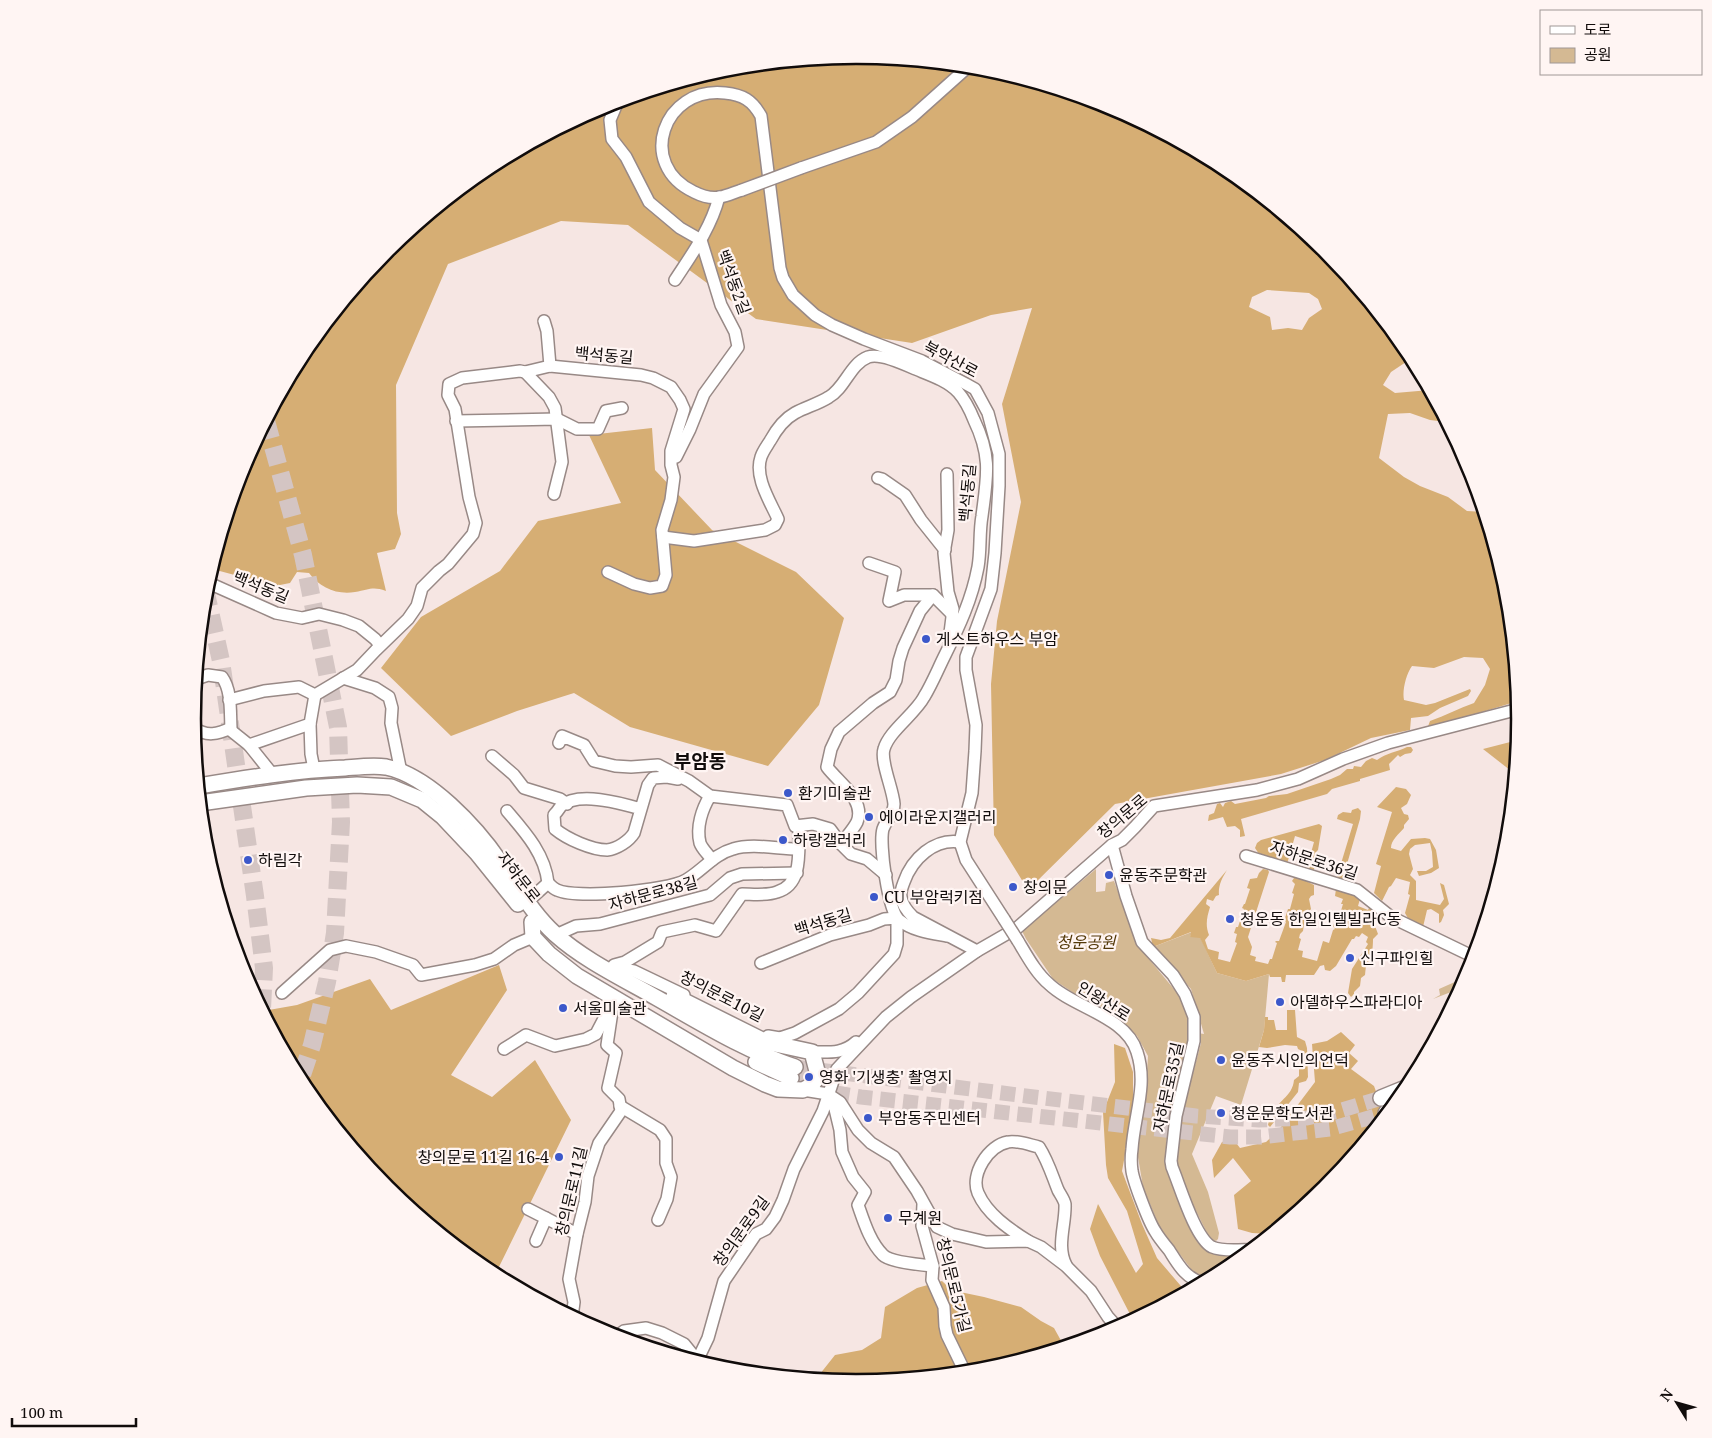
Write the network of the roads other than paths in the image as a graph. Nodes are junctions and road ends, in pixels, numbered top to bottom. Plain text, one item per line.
1 (962, 72) edge
2 (614, 111) edge
3 (719, 197) junction
4 (701, 240) junction
5 (675, 280) dead end
6 (544, 321) dead end
7 (550, 366) junction
8 (526, 372) junction
9 (622, 408) dead end
10 (557, 419) junction
11 (456, 421) junction
12 (671, 465) junction
13 (947, 474) dead end
14 (878, 478) dead end
15 (554, 494) dead end
16 (663, 537) junction
17 (945, 550) junction
18 (869, 563) dead end
19 (608, 572) dead end
20 (214, 585) edge
21 (933, 595) junction
22 (952, 615) junction
23 (380, 645) junction
24 (948, 650) junction
25 (202, 677) edge
26 (343, 678) junction
27 (315, 695) junction
28 (230, 700) junction
29 (1511, 710) edge
30 (310, 724) junction
31 (229, 729) junction
32 (201, 733) edge
33 (559, 743) dead end
34 (249, 745) junction
35 (492, 756) dead end
36 (314, 769) junction
37 (401, 772) junction
38 (273, 775) junction
39 (689, 781) junction
40 (204, 785) edge
41 (710, 796) junction
42 (206, 802) edge
43 (567, 804) junction
44 (641, 809) junction
45 (507, 811) dead end
46 (798, 827) junction
47 (960, 842) junction
48 (841, 844) junction
49 (1112, 845) junction
50 (798, 849) junction
51 (1246, 856) dead end
52 (712, 860) junction
53 (797, 873) junction
54 (886, 875) junction
55 (548, 883) junction
56 (527, 902) junction
57 (897, 918) junction
58 (532, 922) junction
59 (556, 935) junction
60 (947, 936) junction
61 (533, 937) junction
62 (572, 948) junction
63 (977, 951) junction
64 (1467, 954) edge
65 (761, 963) dead end
66 (619, 967) junction
67 (282, 992) dead end
68 (613, 1001) junction
69 (865, 1040) junction
70 (504, 1049) dead end
71 (812, 1052) junction
72 (803, 1090) junction
73 (1394, 1093) edge
74 (828, 1094) junction
75 (1381, 1098) tunnel mouth
76 (620, 1106) junction
77 (923, 1204) junction
78 (528, 1208) dead end
79 (546, 1218) junction
80 (658, 1220) dead end
81 (577, 1234) junction
82 (536, 1241) dead end
83 (1028, 1241) junction
84 (1240, 1250) edge
85 (933, 1266) junction
86 (1066, 1266) junction
87 (1195, 1279) edge
88 (573, 1310) edge
89 (1112, 1322) edge
90 (624, 1331) edge
91 (692, 1353) edge
92 (699, 1355) edge
93 (962, 1366) edge

1 - 3 street, 북악산로, bridge
2 - 4 street, 백석동2길
3 - 4 street
3 - 47 street, 북악산로
4 - 5 street
4 - 12 street, 백석동2길
6 - 7 street
7 - 8 street, 백석동길
7 - 12 street, 백석동길
8 - 10 street
8 - 11 street, 백석동길
9 - 10 street
10 - 11 street
10 - 15 street
11 - 23 street, 백석동길
12 - 16 street, 백석동길
13 - 17 street
14 - 17 street
16 - 19 street, 백석동길
16 - 24 street, 백석동길
17 - 22 street
18 - 21 street
20 - 23 street, 백석동길
21 - 22 street
21 - 48 street
22 - 24 street
23 - 26 street, 백석동길
24 - 54 street, 백석동길
25 - 28 street
26 - 27 street, 백석동길
26 - 37 street
27 - 28 street
27 - 30 street
28 - 31 street
29 - 49 street, 창의문로
30 - 34 street
30 - 36 street
31 - 32 street
31 - 34 street
33 - 39 street
34 - 38 street
35 - 43 street
36 - 37 main road, 자하문로
36 - 38 main road, 자하문로
37 - 56 main road, 자하문로
38 - 40 main road, 자하문로
39 - 41 street
39 - 44 street
41 - 46 street
41 - 52 street
42 - 58 main road, 자하문로
43 - 44 street
43 - 44 street
45 - 55 street
46 - 48 street
46 - 50 street
47 - 60 street
47 - 87 street, 인왕산로, bridge
48 - 54 street
49 - 63 street, 창의문로
49 - 84 street, 자하문로35길
50 - 52 street
50 - 53 street
51 - 64 street, 자하문로36길
52 - 55 street
53 - 59 street, 자하문로38길
53 - 66 street
54 - 57 street, 백석동길
55 - 56 street
56 - 59 main road, 자하문로
57 - 60 street
57 - 65 street, 백석동길
57 - 66 street, 창의문로10길
58 - 61 main road
58 - 62 main road, 자하문로
59 - 62 main road, 자하문로
60 - 63 street
61 - 67 street
61 - 68 main road
62 - 66 main road
63 - 69 street, 창의문로
66 - 71 main road
68 - 70 street
68 - 72 main road
68 - 76 street
69 - 71 street
69 - 74 street, 창의문로
71 - 72 main road
72 - 74 street
73 - 75 main road
74 - 77 street
74 - 85 street
74 - 92 street, 창의문로9길
76 - 80 street
76 - 81 street, 창의문로11길
77 - 83 street
77 - 85 street, 창의문로5가길
78 - 79 street
79 - 81 street
79 - 82 street
81 - 88 street, 창의문로11길
83 - 86 street
83 - 86 street
85 - 93 street, 창의문로5가길
86 - 89 street
90 - 91 street

